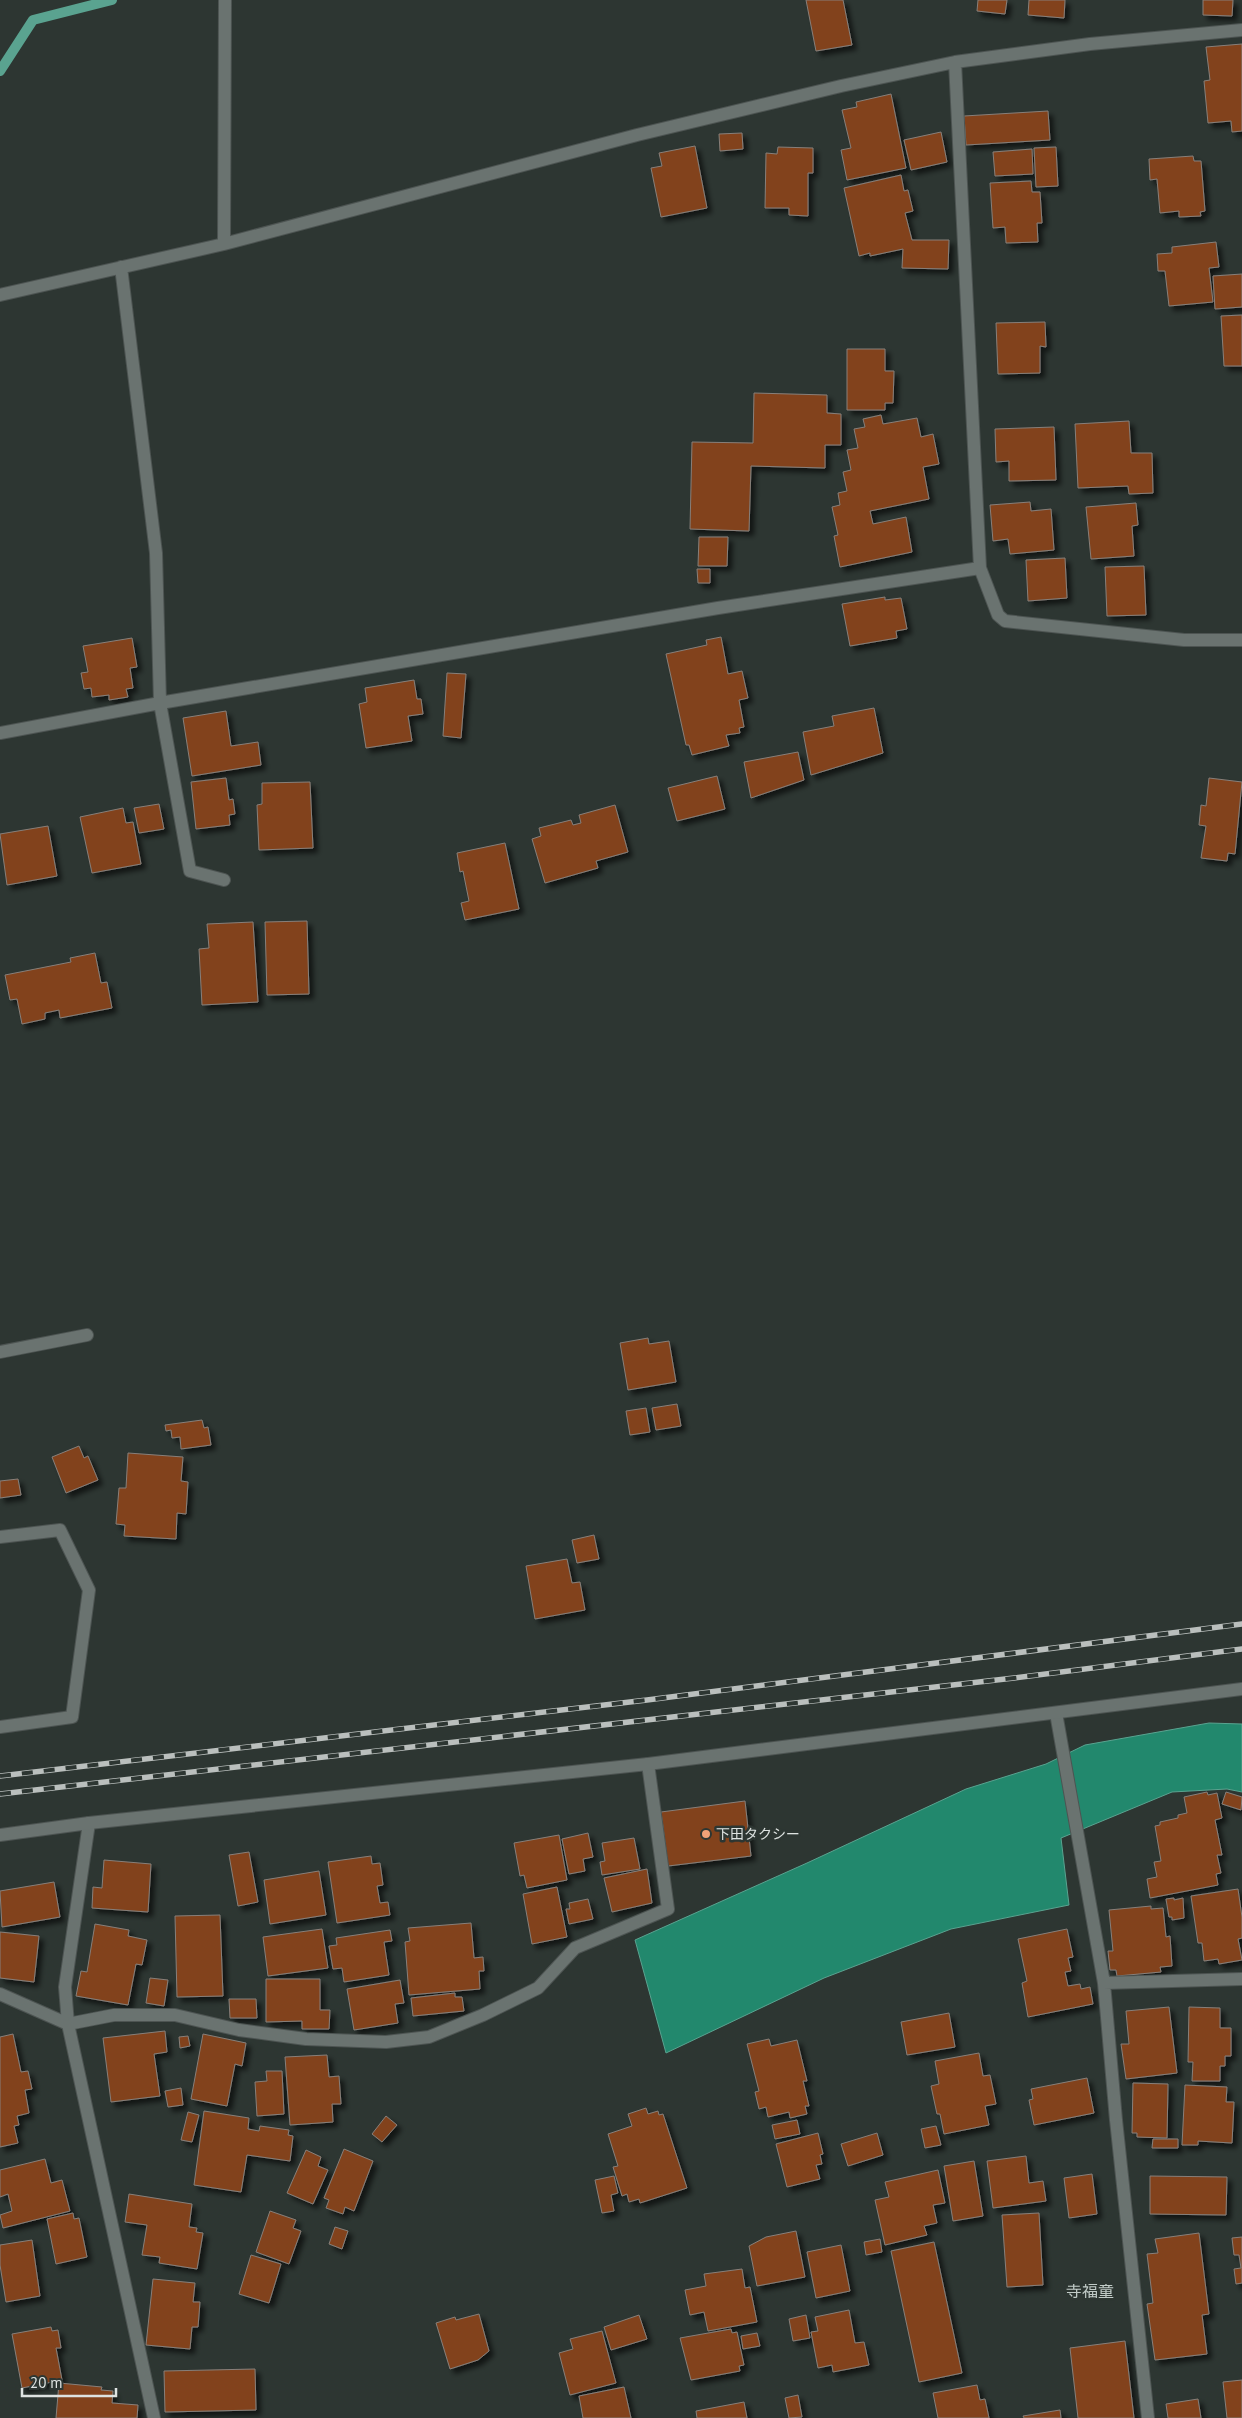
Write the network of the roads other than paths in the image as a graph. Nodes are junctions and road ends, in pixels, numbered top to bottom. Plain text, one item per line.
1 (225, 0) edge
2 (1242, 30) edge
3 (955, 62) junction
4 (224, 244) junction
5 (121, 267) junction
6 (0, 295) edge
7 (980, 568) junction
8 (1242, 640) edge
9 (160, 703) junction
10 (0, 733) edge
11 (224, 880) dead end
12 (87, 1335) dead end
13 (0, 1352) edge
14 (0, 1537) edge
15 (1242, 1689) edge
16 (1056, 1714) junction
17 (0, 1727) edge
18 (648, 1764) junction
19 (88, 1823) junction
20 (0, 1835) edge
21 (1242, 1979) edge
22 (1104, 1983) junction
23 (0, 1994) edge
24 (68, 2024) junction
25 (154, 2418) edge
26 (1148, 2418) edge

1 - 4 street
2 - 3 street
3 - 4 street
3 - 7 street
4 - 5 street
5 - 6 street
5 - 9 street
7 - 8 street
7 - 9 street
9 - 10 street
9 - 11 street
12 - 13 street
14 - 17 street
15 - 16 street
16 - 18 street
16 - 22 street
18 - 19 street
18 - 24 street
19 - 20 street
19 - 24 street
21 - 22 street
22 - 26 street
23 - 24 street
24 - 25 street

